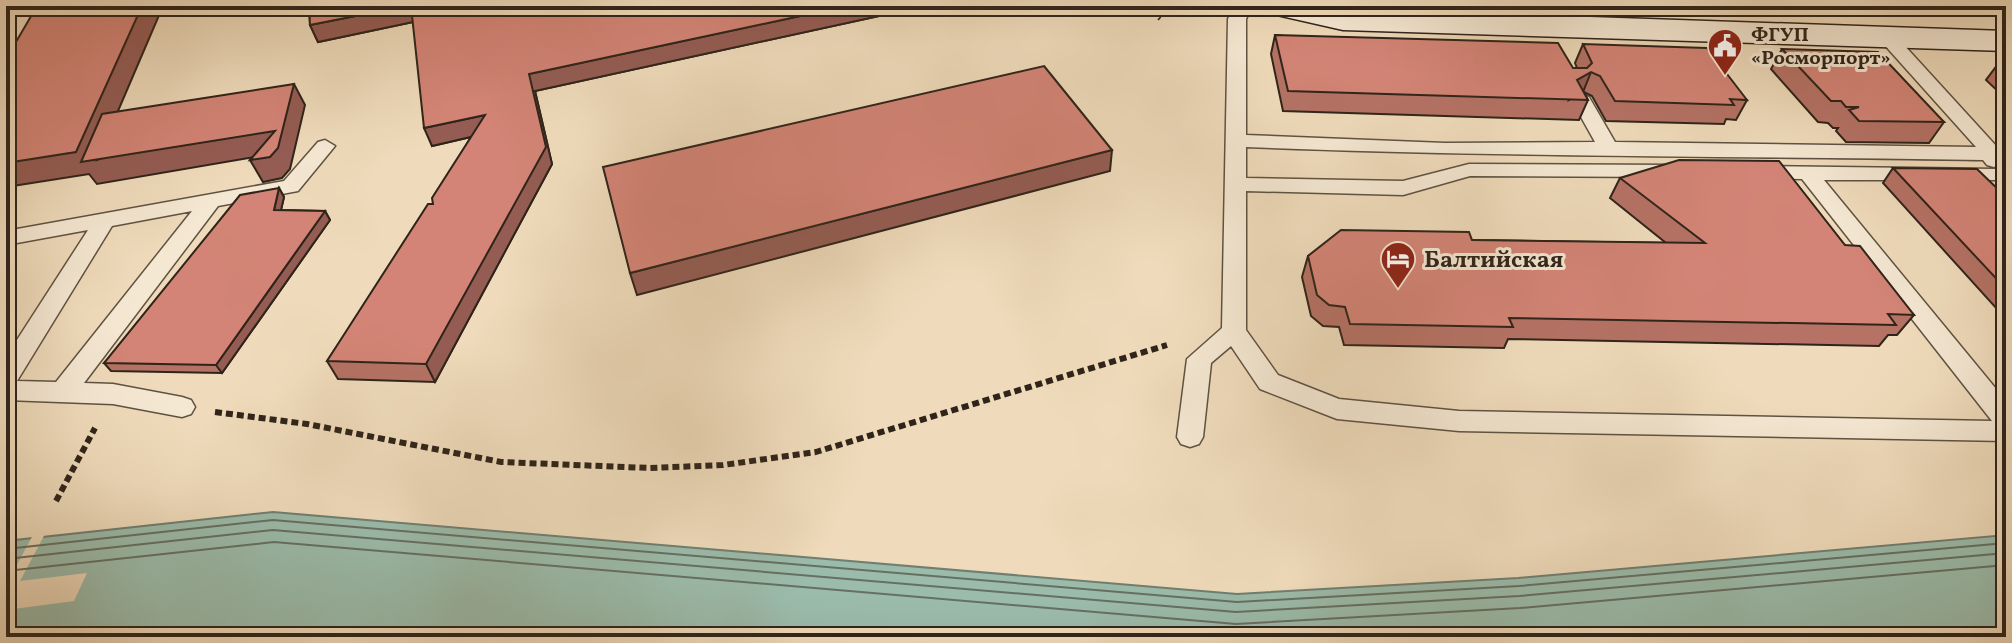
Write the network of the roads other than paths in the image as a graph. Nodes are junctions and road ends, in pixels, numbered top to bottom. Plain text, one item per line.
1 (1243, 6) edge
2 (1279, 6) edge
3 (1488, 16) edge
4 (1887, 37) junction
5 (2006, 41) edge
6 (1582, 101) edge
7 (1236, 141) junction
8 (325, 146) dead end
9 (1608, 148) junction
10 (2000, 166) edge
11 (1700, 172) edge
12 (1731, 172) edge
13 (1808, 173) junction
14 (1236, 184) junction
15 (211, 201) junction
16 (105, 220) junction
17 (6, 238) edge
18 (1234, 331) junction
19 (6, 377) edge
20 (6, 390) edge
21 (63, 392) junction
22 (182, 407) road end
23 (2006, 419) edge
24 (2006, 431) edge
25 (1190, 437) dead end

1 - 7 lane
2 - 3 street
3 - 4 street
4 - 5 street
4 - 10 lane
6 - 9 lane
7 - 9 lane
7 - 14 lane
8 - 15 lane
9 - 10 lane
10 - 13 lane
11 - 14 lane
12 - 13 lane
13 - 23 lane
14 - 18 lane
15 - 16 lane
15 - 21 lane
16 - 17 lane
16 - 19 lane
18 - 24 lane
18 - 25 lane
20 - 21 lane
21 - 22 lane

